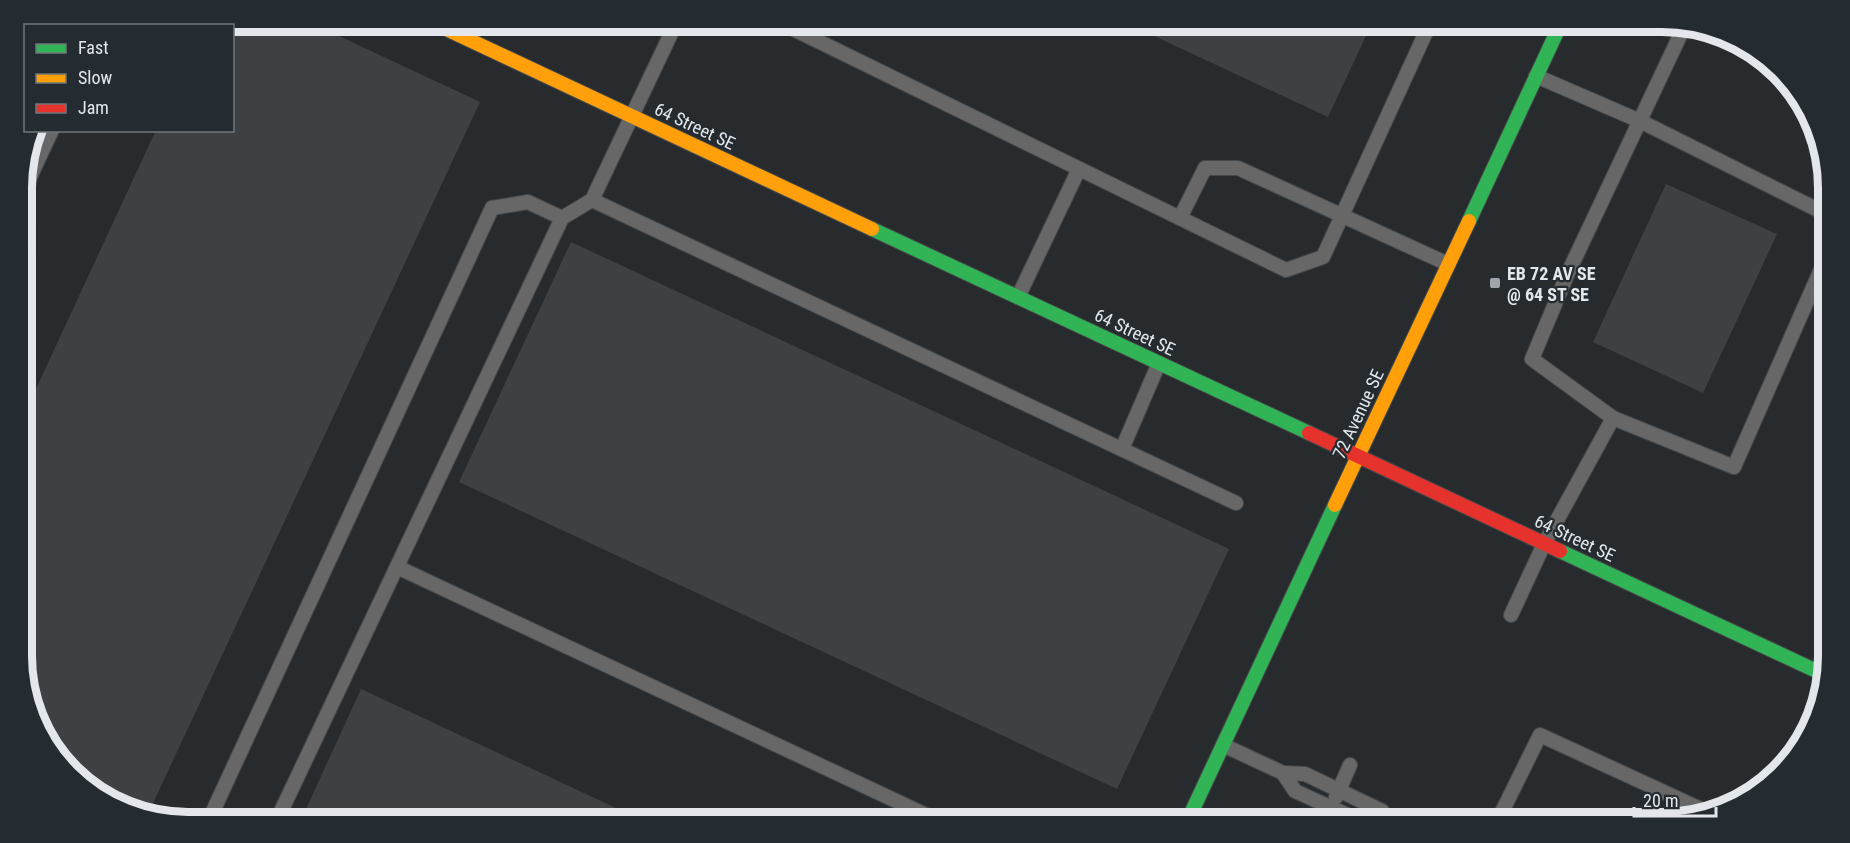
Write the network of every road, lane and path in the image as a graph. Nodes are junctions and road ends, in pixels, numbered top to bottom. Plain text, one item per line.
1 (453, 32) edge
2 (672, 32) edge
3 (799, 32) edge
4 (1426, 32) edge
5 (1557, 32) edge
6 (1682, 33) edge
7 (1536, 76) junction
8 (633, 116) junction
9 (1640, 121) junction
10 (51, 132) edge
11 (1079, 169) junction
12 (33, 171) edge
13 (592, 200) junction
14 (1818, 210) edge
15 (1341, 217) junction
16 (561, 218) junction
17 (1180, 218) junction
18 (1448, 264) junction
19 (1818, 276) edge
20 (1018, 297) junction
21 (1158, 363) junction
22 (1613, 418) junction
23 (1122, 449) junction
24 (1358, 456) junction
25 (1236, 503) dead end
26 (1544, 543) junction
27 (397, 567) junction
28 (1511, 615) dead end
29 (1817, 671) edge
30 (1223, 745) junction
31 (1350, 765) dead end
32 (1283, 773) junction
33 (1338, 791) junction
34 (1331, 807) junction
35 (1698, 808) edge
36 (1192, 811) edge
37 (1340, 811) edge
38 (1382, 811) edge
39 (1502, 811) edge
40 (213, 812) edge
41 (281, 812) edge
42 (919, 812) edge

1 - 8 street, 64 Street SE
2 - 8 lane
3 - 11 lane
4 - 15 lane
5 - 7 street, 72 Avenue SE
6 - 9 lane
7 - 9 lane
7 - 18 street, 72 Avenue SE
8 - 13 lane
8 - 20 street, 64 Street SE
9 - 14 lane
9 - 22 lane
10 - 12 lane
11 - 17 lane
11 - 20 lane
13 - 16 lane
13 - 23 lane
15 - 17 lane
15 - 17 lane
15 - 18 lane
16 - 27 lane
16 - 40 lane
18 - 24 street, 72 Avenue SE
19 - 22 lane
20 - 21 street, 64 Street SE
21 - 23 lane
21 - 24 street, 64 Street SE
22 - 26 lane
23 - 25 lane
24 - 26 street, 64 Street SE
24 - 30 street, 72 Avenue SE
26 - 28 lane
26 - 29 street, 64 Street SE
27 - 41 lane
27 - 42 lane
30 - 32 lane
30 - 36 street, 72 Avenue SE
31 - 33 lane
32 - 33 lane
32 - 34 lane
33 - 34 lane
33 - 38 lane
34 - 37 lane
35 - 39 lane

